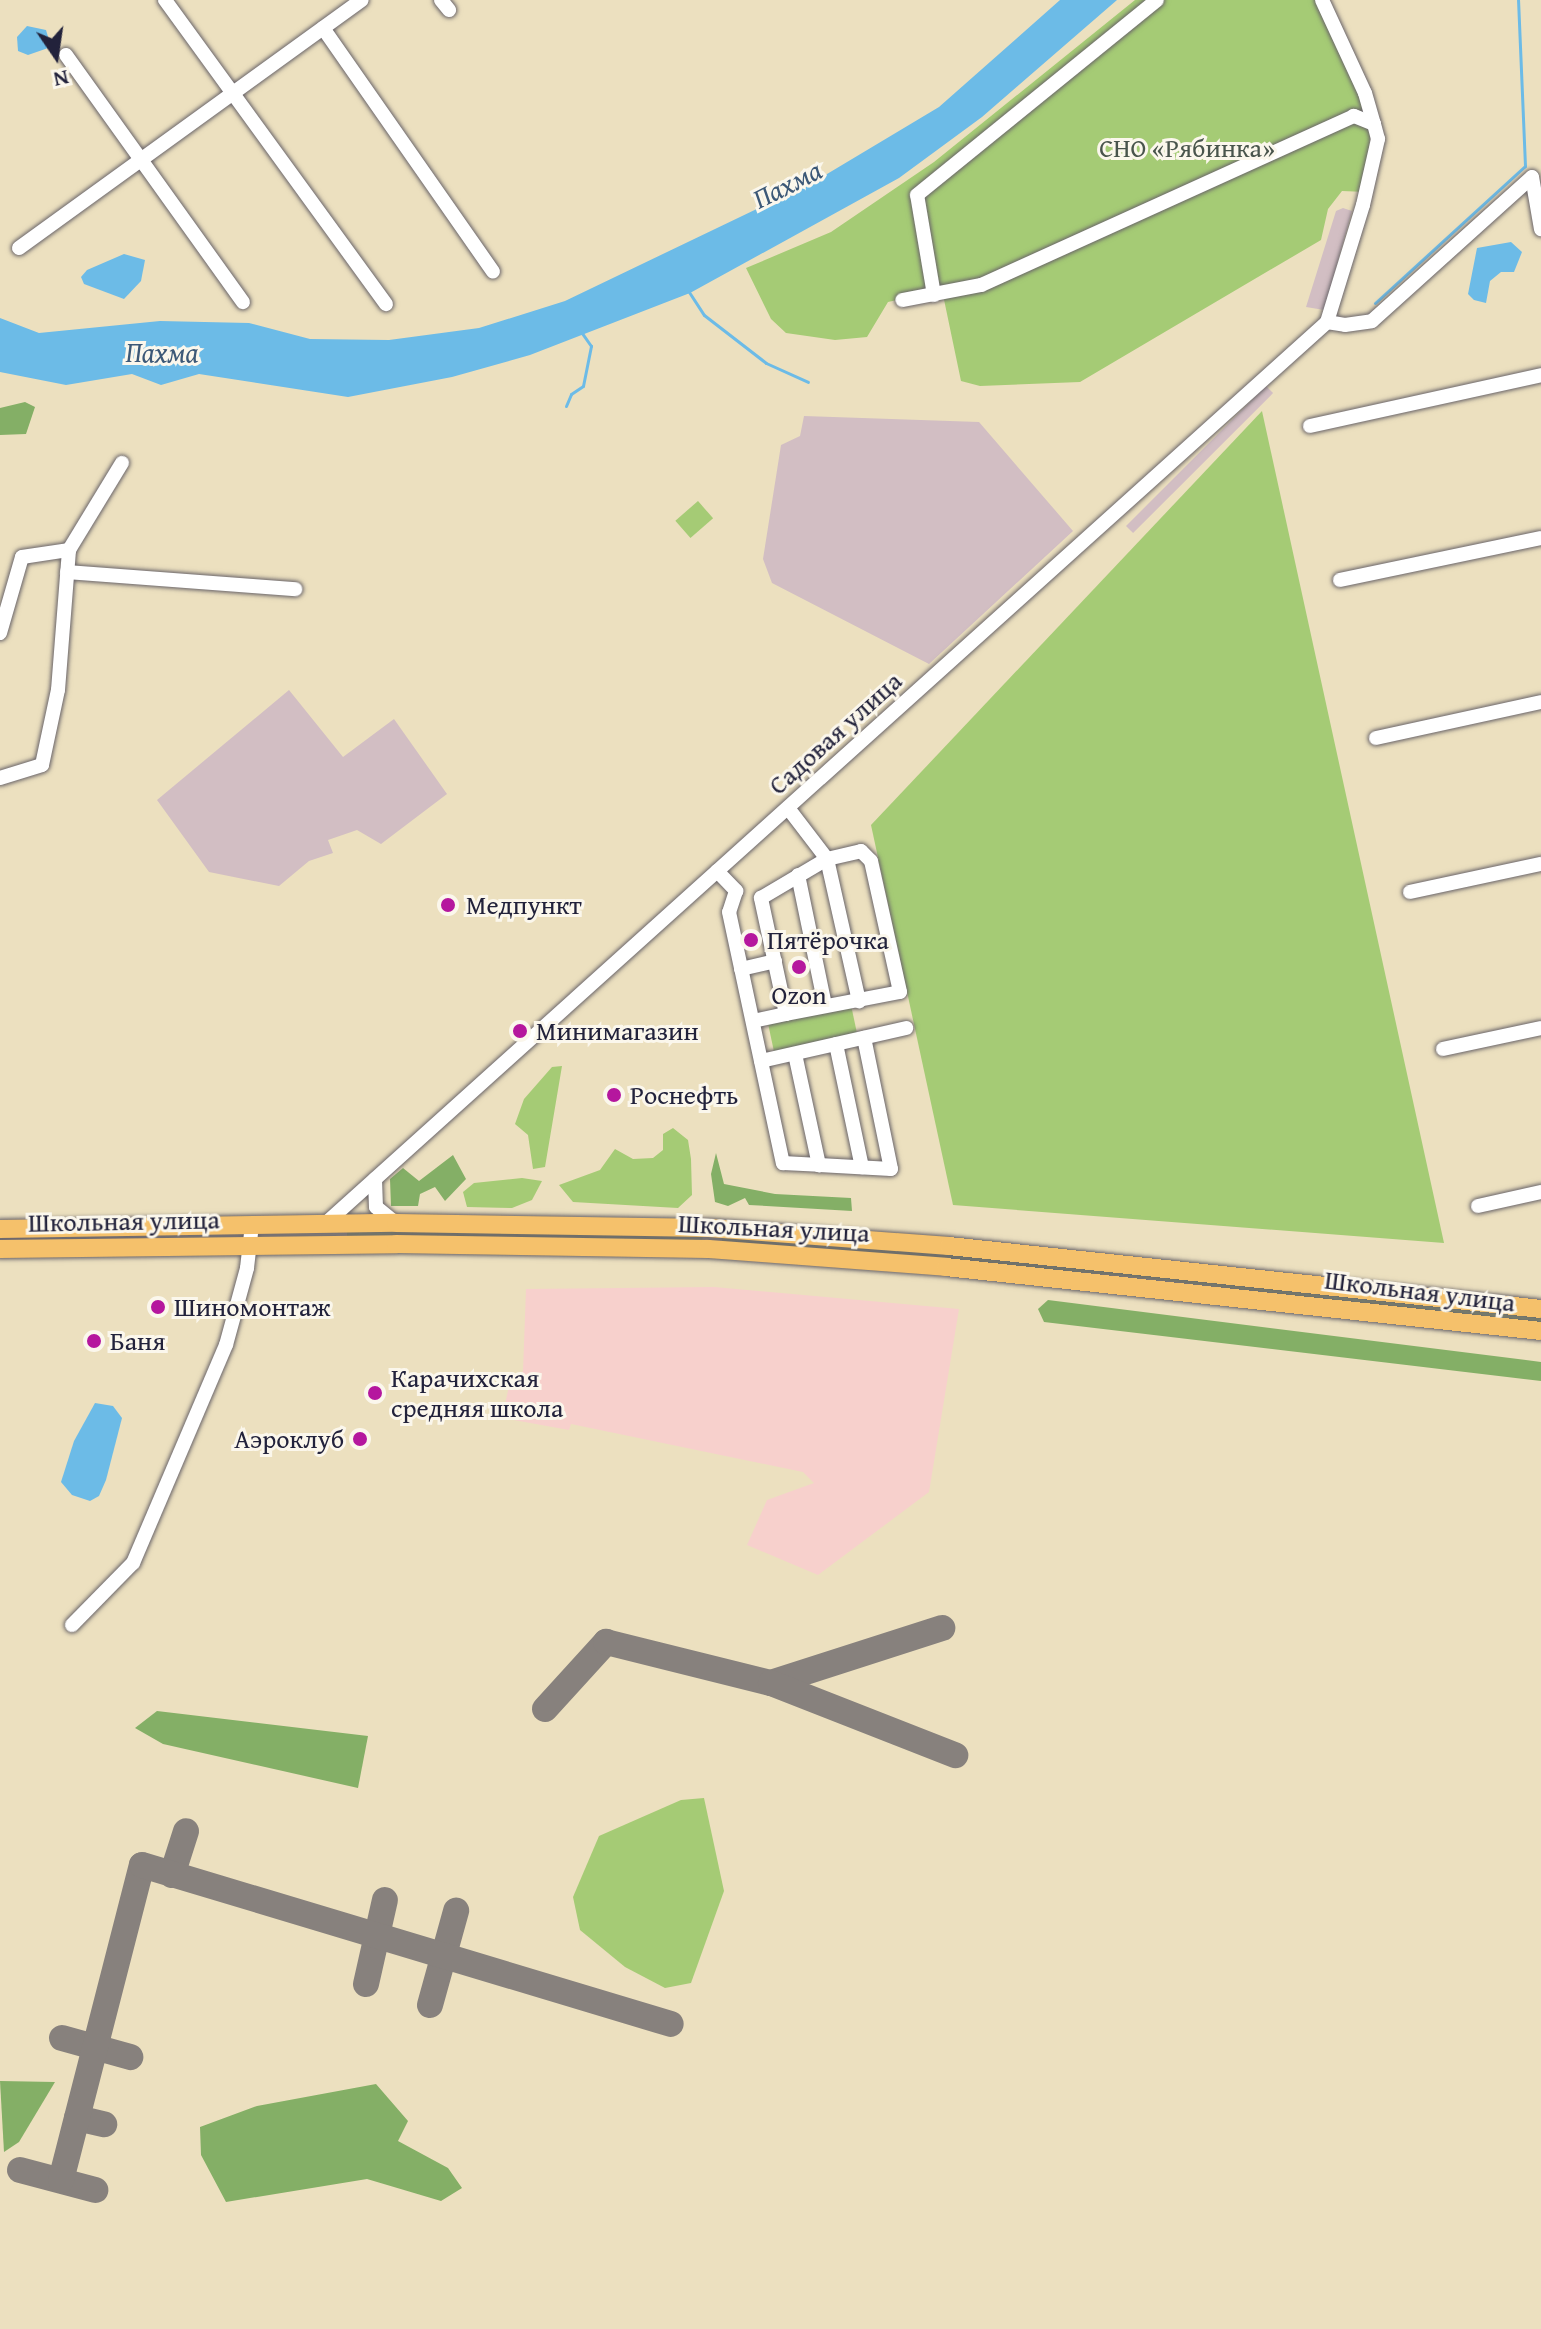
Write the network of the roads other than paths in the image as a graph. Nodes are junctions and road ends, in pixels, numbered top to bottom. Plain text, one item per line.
1 (165, 0) edge
2 (362, 0) edge
3 (1157, 0) edge
4 (1322, 0) edge
5 (323, 28) junction
6 (66, 55) dead end
7 (234, 93) junction
8 (1374, 124) junction
9 (140, 161) junction
10 (1541, 229) edge
11 (19, 248) dead end
12 (493, 272) dead end
13 (934, 295) junction
14 (902, 300) dead end
15 (243, 302) dead end
16 (386, 304) dead end
17 (1327, 322) junction
18 (1541, 375) edge
19 (1310, 426) dead end
20 (122, 463) dead end
21 (1541, 538) edge
22 (69, 550) junction
23 (67, 572) junction
24 (1340, 580) dead end
25 (295, 589) dead end
26 (0, 633) edge
27 (1541, 702) edge
28 (1376, 738) dead end
29 (0, 778) edge
30 (788, 808) junction
31 (827, 859) junction
32 (1541, 864) edge
33 (717, 871) junction
34 (798, 875) junction
35 (1410, 892) dead end
36 (737, 898) junction
37 (761, 898) junction
38 (775, 961) junction
39 (741, 969) junction
40 (859, 1001) junction
41 (825, 1005) junction
42 (786, 1014) junction
43 (753, 1021) junction
44 (906, 1028) dead end
45 (1541, 1028) edge
46 (864, 1038) junction
47 (836, 1044) junction
48 (1443, 1049) dead end
49 (795, 1054) junction
50 (761, 1061) junction
51 (819, 1165) junction
52 (862, 1167) junction
53 (375, 1179) junction
54 (1541, 1192) edge
55 (1478, 1206) dead end
56 (396, 1223) junction
57 (325, 1224) junction
58 (252, 1225) junction
59 (709, 1228) junction
60 (0, 1229) edge
61 (325, 1244) junction
62 (252, 1245) junction
63 (0, 1249) edge
64 (708, 1249) junction
65 (1541, 1309) edge
66 (1541, 1331) edge
67 (72, 1625) dead end

1 - 7 street
2 - 5 street
3 - 13 street
4 - 8 street
5 - 7 street
5 - 12 street
6 - 9 street
7 - 9 street
7 - 16 street
8 - 13 street
8 - 17 street
9 - 11 street
9 - 15 street
10 - 17 street
13 - 14 street
17 - 30 street, Садовая улица
18 - 19 street
20 - 22 street
21 - 24 street
22 - 23 street
22 - 26 street
23 - 25 street
23 - 29 street
27 - 28 street
30 - 31 street
30 - 33 street, Садовая улица
31 - 34 street
31 - 40 street
31 - 40 street
32 - 35 street
33 - 36 street
33 - 53 street, Садовая улица
34 - 37 street
34 - 41 street
36 - 37 street
36 - 39 street
37 - 38 street
38 - 39 street
38 - 42 street
39 - 43 street
40 - 41 street
41 - 42 street
42 - 43 street
43 - 50 street
44 - 46 street
45 - 48 street
46 - 47 street
46 - 52 street
47 - 49 street
47 - 52 street
49 - 50 street
49 - 51 street
50 - 51 street
51 - 52 street
53 - 56 street
53 - 57 street, Садовая улица
54 - 55 street
56 - 57 main road, Школьная улица
56 - 59 main road, Школьная улица
57 - 58 main road, Школьная улица
57 - 61 main road
58 - 60 main road, Школьная улица
58 - 62 street
59 - 64 main road
59 - 65 main road, Школьная улица
61 - 62 main road, Школьная улица
61 - 64 main road, Школьная улица
62 - 63 main road, Школьная улица
62 - 67 street
64 - 66 main road, Школьная улица

